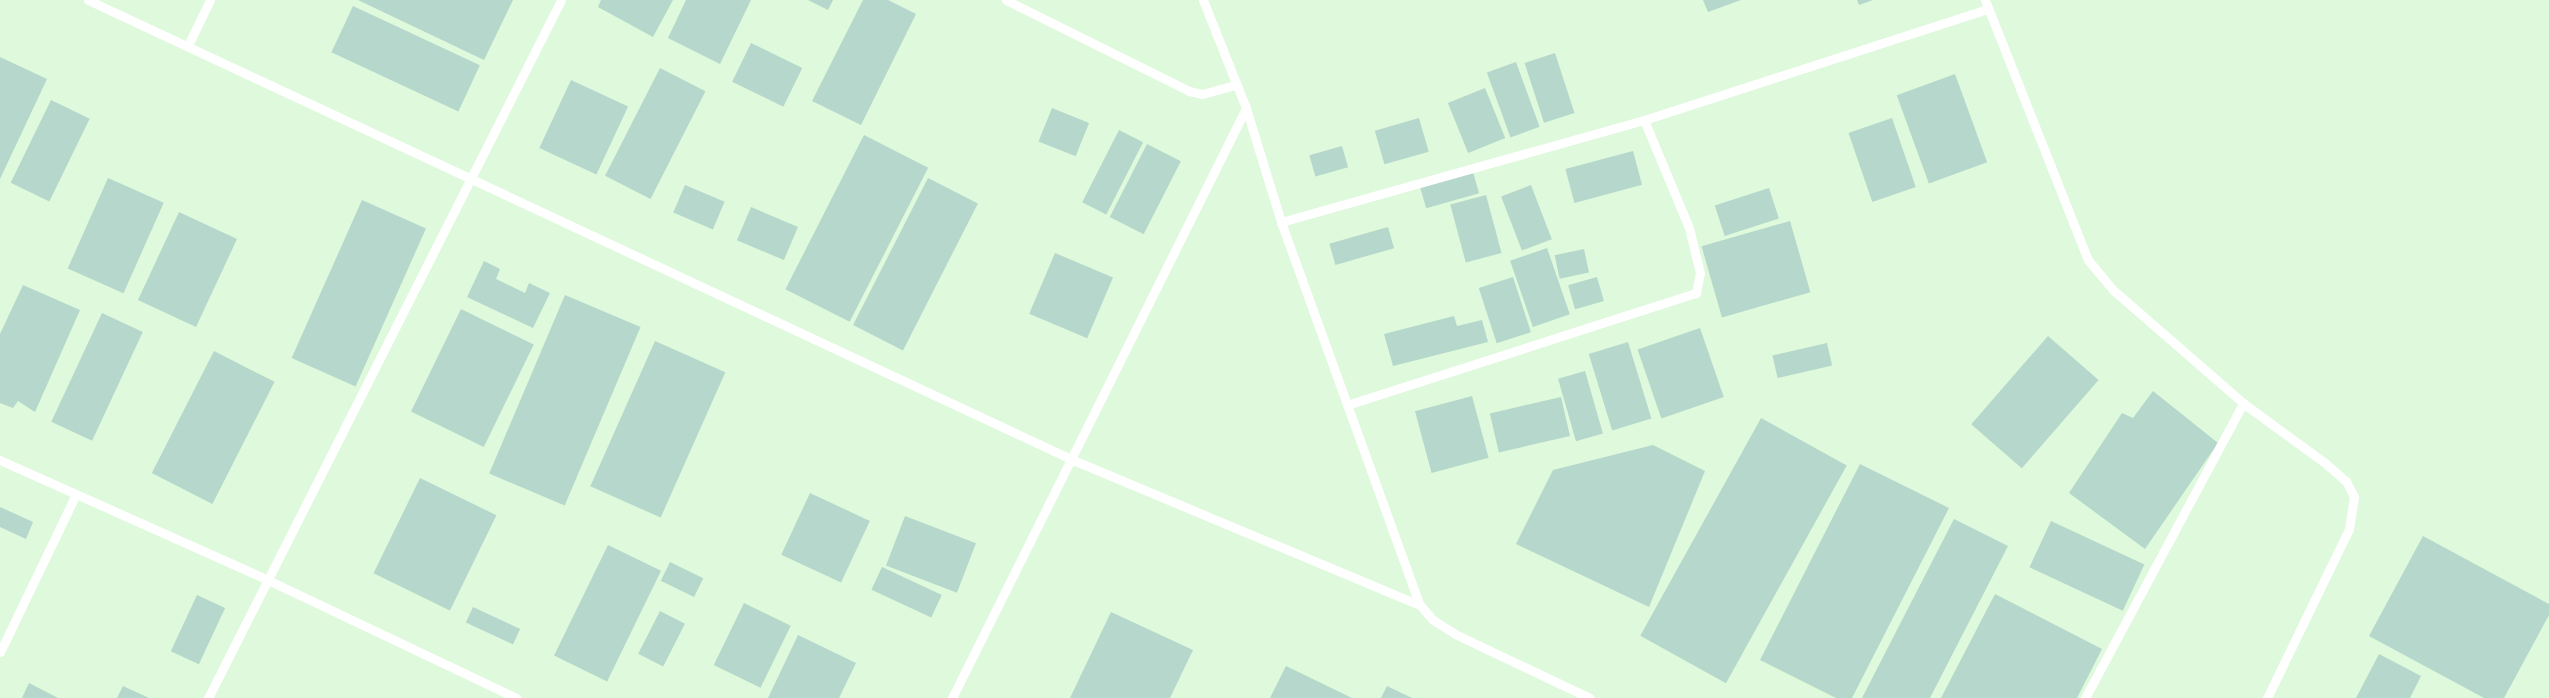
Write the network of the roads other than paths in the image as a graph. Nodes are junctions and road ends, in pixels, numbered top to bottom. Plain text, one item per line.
1 (88, 0) edge
2 (210, 0) edge
3 (561, 0) edge
4 (1006, 0) edge
5 (1203, 0) edge
6 (1987, 4) edge
7 (188, 45) junction
8 (1235, 86) junction
9 (1246, 108) junction
10 (1644, 120) junction
11 (471, 179) junction
12 (1281, 222) junction
13 (2243, 403) junction
14 (1347, 405) junction
15 (0, 460) edge
16 (1073, 460) junction
17 (75, 496) junction
18 (268, 580) junction
19 (1420, 606) junction
20 (0, 652) edge
21 (208, 698) edge
22 (516, 698) edge
23 (952, 698) edge
24 (1590, 698) edge
25 (2085, 698) edge
26 (2267, 698) edge

1 - 7 lane
2 - 7 lane
3 - 11 lane
4 - 8 lane
5 - 8 lane
6 - 10 lane
6 - 13 lane
7 - 11 lane
8 - 9 lane
9 - 12 lane
9 - 16 lane
10 - 12 lane
10 - 14 lane
11 - 16 lane
11 - 18 lane
12 - 14 lane
13 - 25 lane
13 - 26 lane
14 - 19 lane
15 - 17 lane
16 - 19 lane
16 - 23 lane
17 - 18 lane
17 - 20 lane
18 - 21 lane
18 - 22 lane
19 - 24 lane

